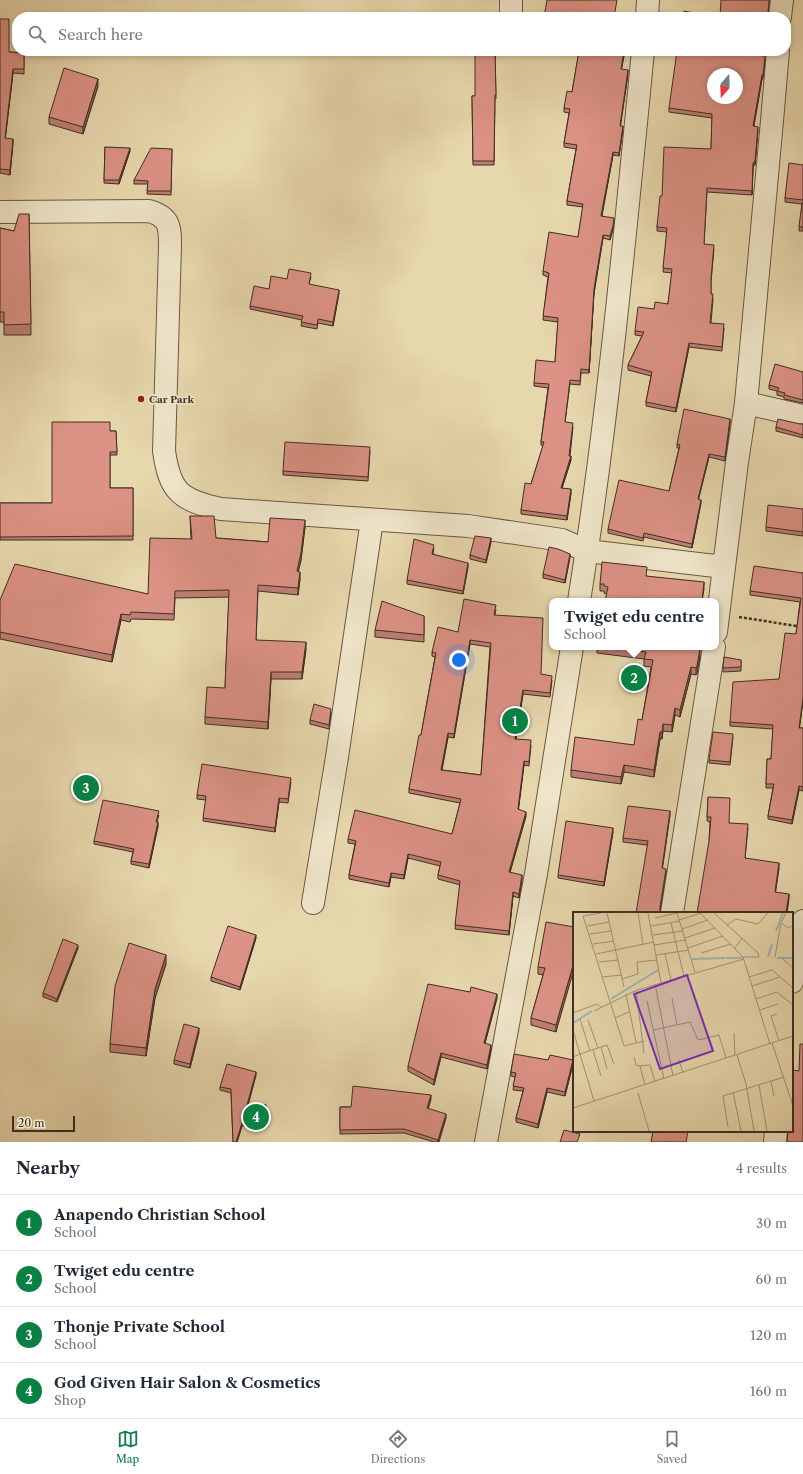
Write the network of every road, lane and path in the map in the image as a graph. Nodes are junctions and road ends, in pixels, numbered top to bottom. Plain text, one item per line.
1 (511, 0) edge
2 (648, 0) edge
3 (782, 0) edge
4 (511, 12) edge
5 (647, 12) edge
6 (781, 12) edge
7 (642, 56) edge
8 (778, 56) edge
9 (0, 212) edge
10 (746, 403) junction
11 (803, 416) edge
12 (372, 520) junction
13 (587, 551) junction
14 (724, 567) junction
15 (579, 598) edge
16 (719, 607) edge
17 (719, 623) edge
18 (803, 627) edge
19 (572, 650) edge
20 (714, 650) edge
21 (313, 903) dead end
22 (672, 912) edge
23 (803, 921) edge
24 (793, 976) edge
25 (776, 1132) edge
26 (486, 1142) edge
27 (775, 1142) edge

1 - 4 street
2 - 5 street
3 - 6 street
7 - 13 street
8 - 10 street
9 - 12 street
10 - 11 street
10 - 14 street
12 - 13 street
12 - 21 street
13 - 14 street
13 - 15 street
14 - 16 street
17 - 18 path
19 - 26 street
20 - 22 street
23 - 24 street
25 - 27 street

